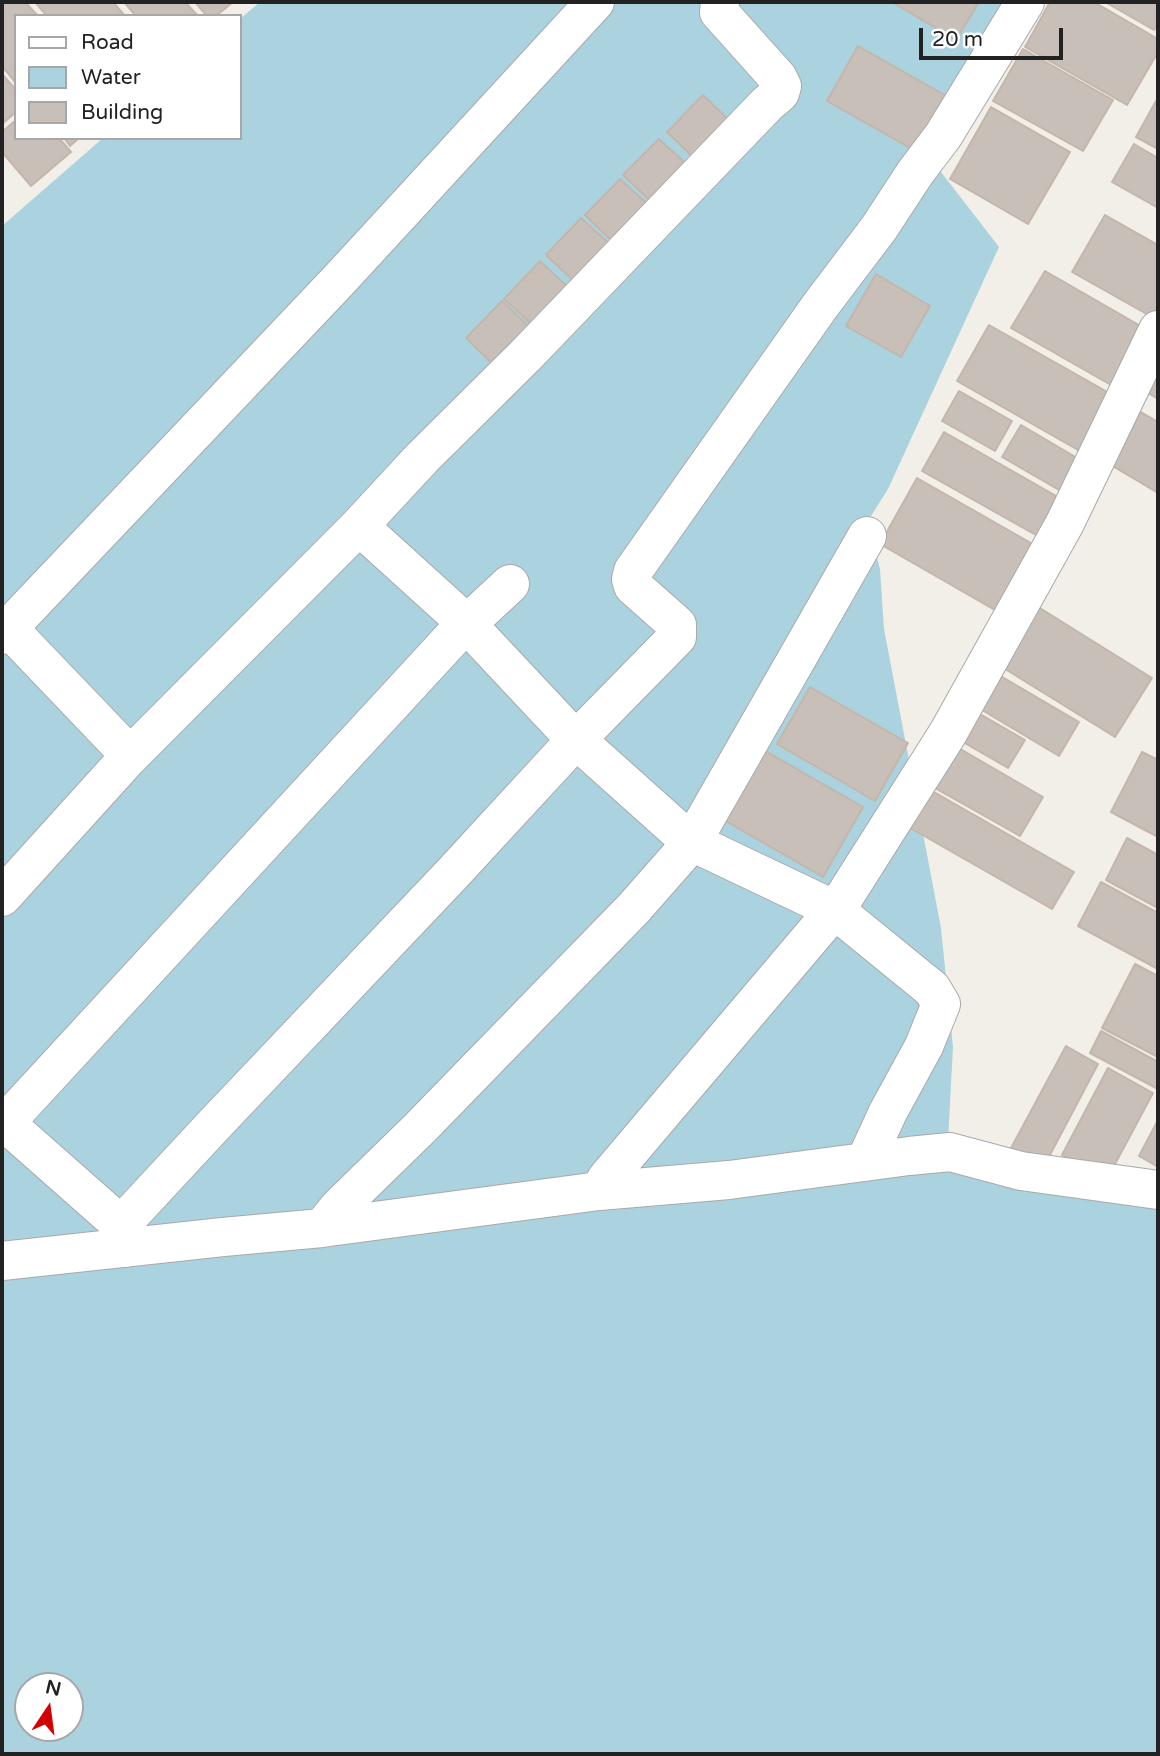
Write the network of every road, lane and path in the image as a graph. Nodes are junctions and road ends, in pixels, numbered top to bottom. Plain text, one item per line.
1 (595, 2) edge
2 (720, 2) edge
3 (1025, 2) edge
4 (1158, 330) edge
5 (359, 526) junction
6 (867, 536) dead end
7 (510, 584) dead end
8 (466, 623) junction
9 (5, 631) edge
10 (576, 740) junction
11 (127, 760) junction
12 (692, 842) junction
13 (2, 897) edge
14 (835, 910) junction
15 (3, 1121) edge
16 (865, 1162) junction
17 (1158, 1190) edge
18 (599, 1191) junction
19 (322, 1228) junction
20 (123, 1237) junction
21 (2, 1262) edge

1 - 9 street
2 - 5 street
3 - 10 street
4 - 14 street
5 - 8 street
5 - 11 street
6 - 12 street
7 - 8 street
8 - 10 street
8 - 15 street
9 - 11 street
10 - 12 street
10 - 20 street
11 - 13 street
12 - 14 street
12 - 19 street
14 - 16 street
14 - 18 street
15 - 20 street
16 - 17 street
16 - 18 street
18 - 19 street
19 - 20 street
20 - 21 street

